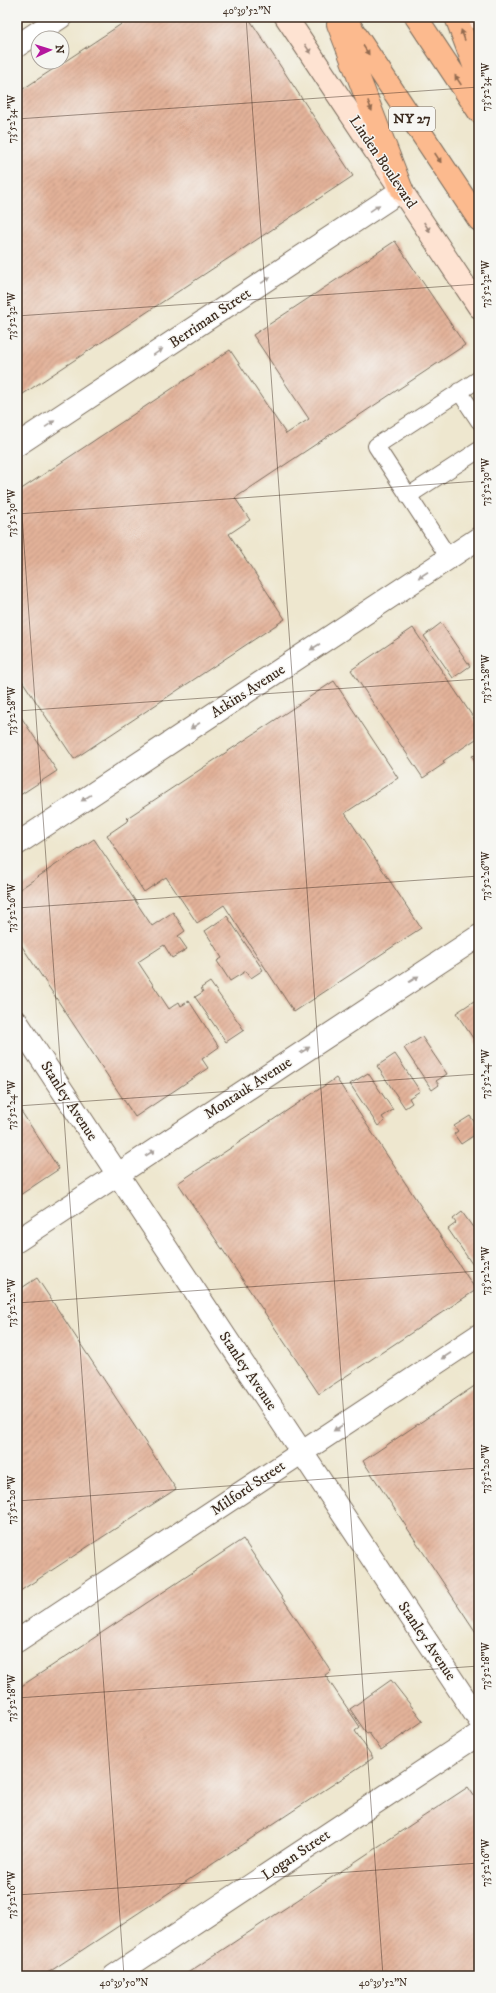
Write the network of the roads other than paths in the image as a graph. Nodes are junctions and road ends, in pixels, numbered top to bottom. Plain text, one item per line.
1 (61, 17) edge
2 (286, 17) edge
3 (335, 17) edge
4 (344, 17) edge
5 (416, 17) edge
6 (456, 17) edge
7 (17, 46) edge
8 (479, 79) edge
9 (479, 112) edge
10 (402, 190) junction
11 (479, 220) edge
12 (479, 307) edge
13 (479, 379) edge
14 (459, 392) junction
15 (479, 421) edge
16 (17, 445) edge
17 (479, 450) edge
18 (408, 496) junction
19 (479, 538) edge
20 (449, 558) junction
21 (17, 844) edge
22 (479, 936) edge
23 (17, 1022) edge
24 (117, 1174) junction
25 (17, 1241) edge
26 (479, 1335) edge
27 (302, 1452) junction
28 (17, 1640) edge
29 (479, 1720) edge
30 (479, 1734) edge
31 (114, 1976) edge

1 - 7 street
2 -> 10 street, Linden Boulevard
3 -> 10 highway
4 -> 11 highway, NY 27
9 -> 5 highway
8 -> 6 highway
10 -> 12 street, Linden Boulevard
16 -> 10 street, Berriman Street
13 - 14 lane
14 - 15 lane
14 - 18 lane
17 - 18 lane
18 - 20 lane
19 - 20 street, Atkins Avenue
20 -> 21 street, Atkins Avenue
24 -> 22 street, Montauk Avenue
23 - 24 street, Stanley Avenue
24 - 25 street, Montauk Avenue
24 - 27 street, Stanley Avenue
26 -> 27 street, Milford Street
27 - 28 street, Milford Street
27 - 29 street, Stanley Avenue
30 - 31 street, Logan Street

